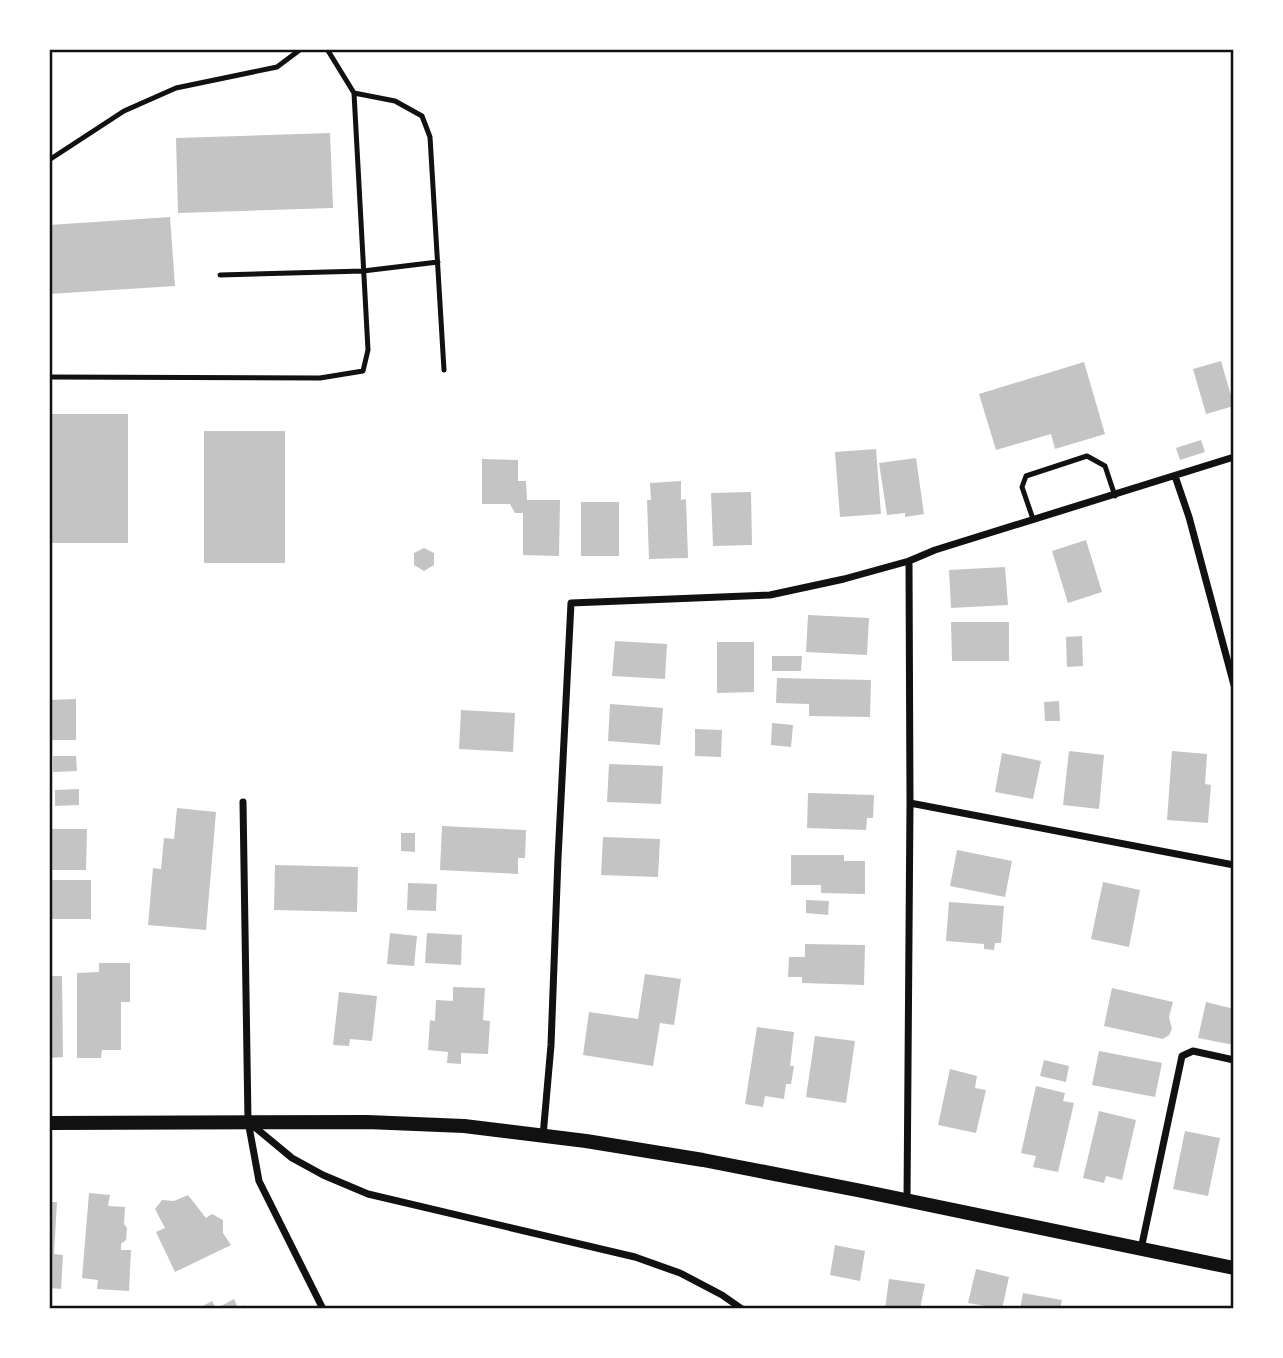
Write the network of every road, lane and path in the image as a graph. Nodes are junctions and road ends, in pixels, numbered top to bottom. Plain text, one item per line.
1 (302, 49) edge
2 (327, 49) edge
3 (354, 93) junction
4 (49, 160) edge
5 (438, 262) junction
6 (363, 271) junction
7 (220, 275) dead end
8 (444, 370) dead end
9 (49, 377) edge
10 (1234, 457) edge
11 (1175, 476) junction
12 (1115, 496) junction
13 (1033, 519) junction
14 (909, 561) junction
15 (1234, 685) edge
16 (243, 803) dead end
17 (910, 803) junction
18 (1234, 865) edge
19 (1234, 1060) edge
20 (248, 1121) junction
21 (49, 1123) edge
22 (543, 1137) junction
23 (907, 1200) junction
24 (1141, 1249) junction
25 (1234, 1268) edge
26 (323, 1309) edge
27 (742, 1309) edge

1 - 4 lane
2 - 3 lane
3 - 5 lane
3 - 6 lane
5 - 6 lane
5 - 8 lane
6 - 7 lane
6 - 9 lane
10 - 11 street
11 - 12 street
11 - 15 street
12 - 13 street
12 - 13 lane
13 - 14 street
14 - 17 street
14 - 22 street
16 - 20 street
17 - 18 street
17 - 23 street
19 - 24 street
20 - 21 main road
20 - 22 main road
20 - 26 street
20 - 27 street
22 - 23 main road
23 - 24 main road
24 - 25 main road

